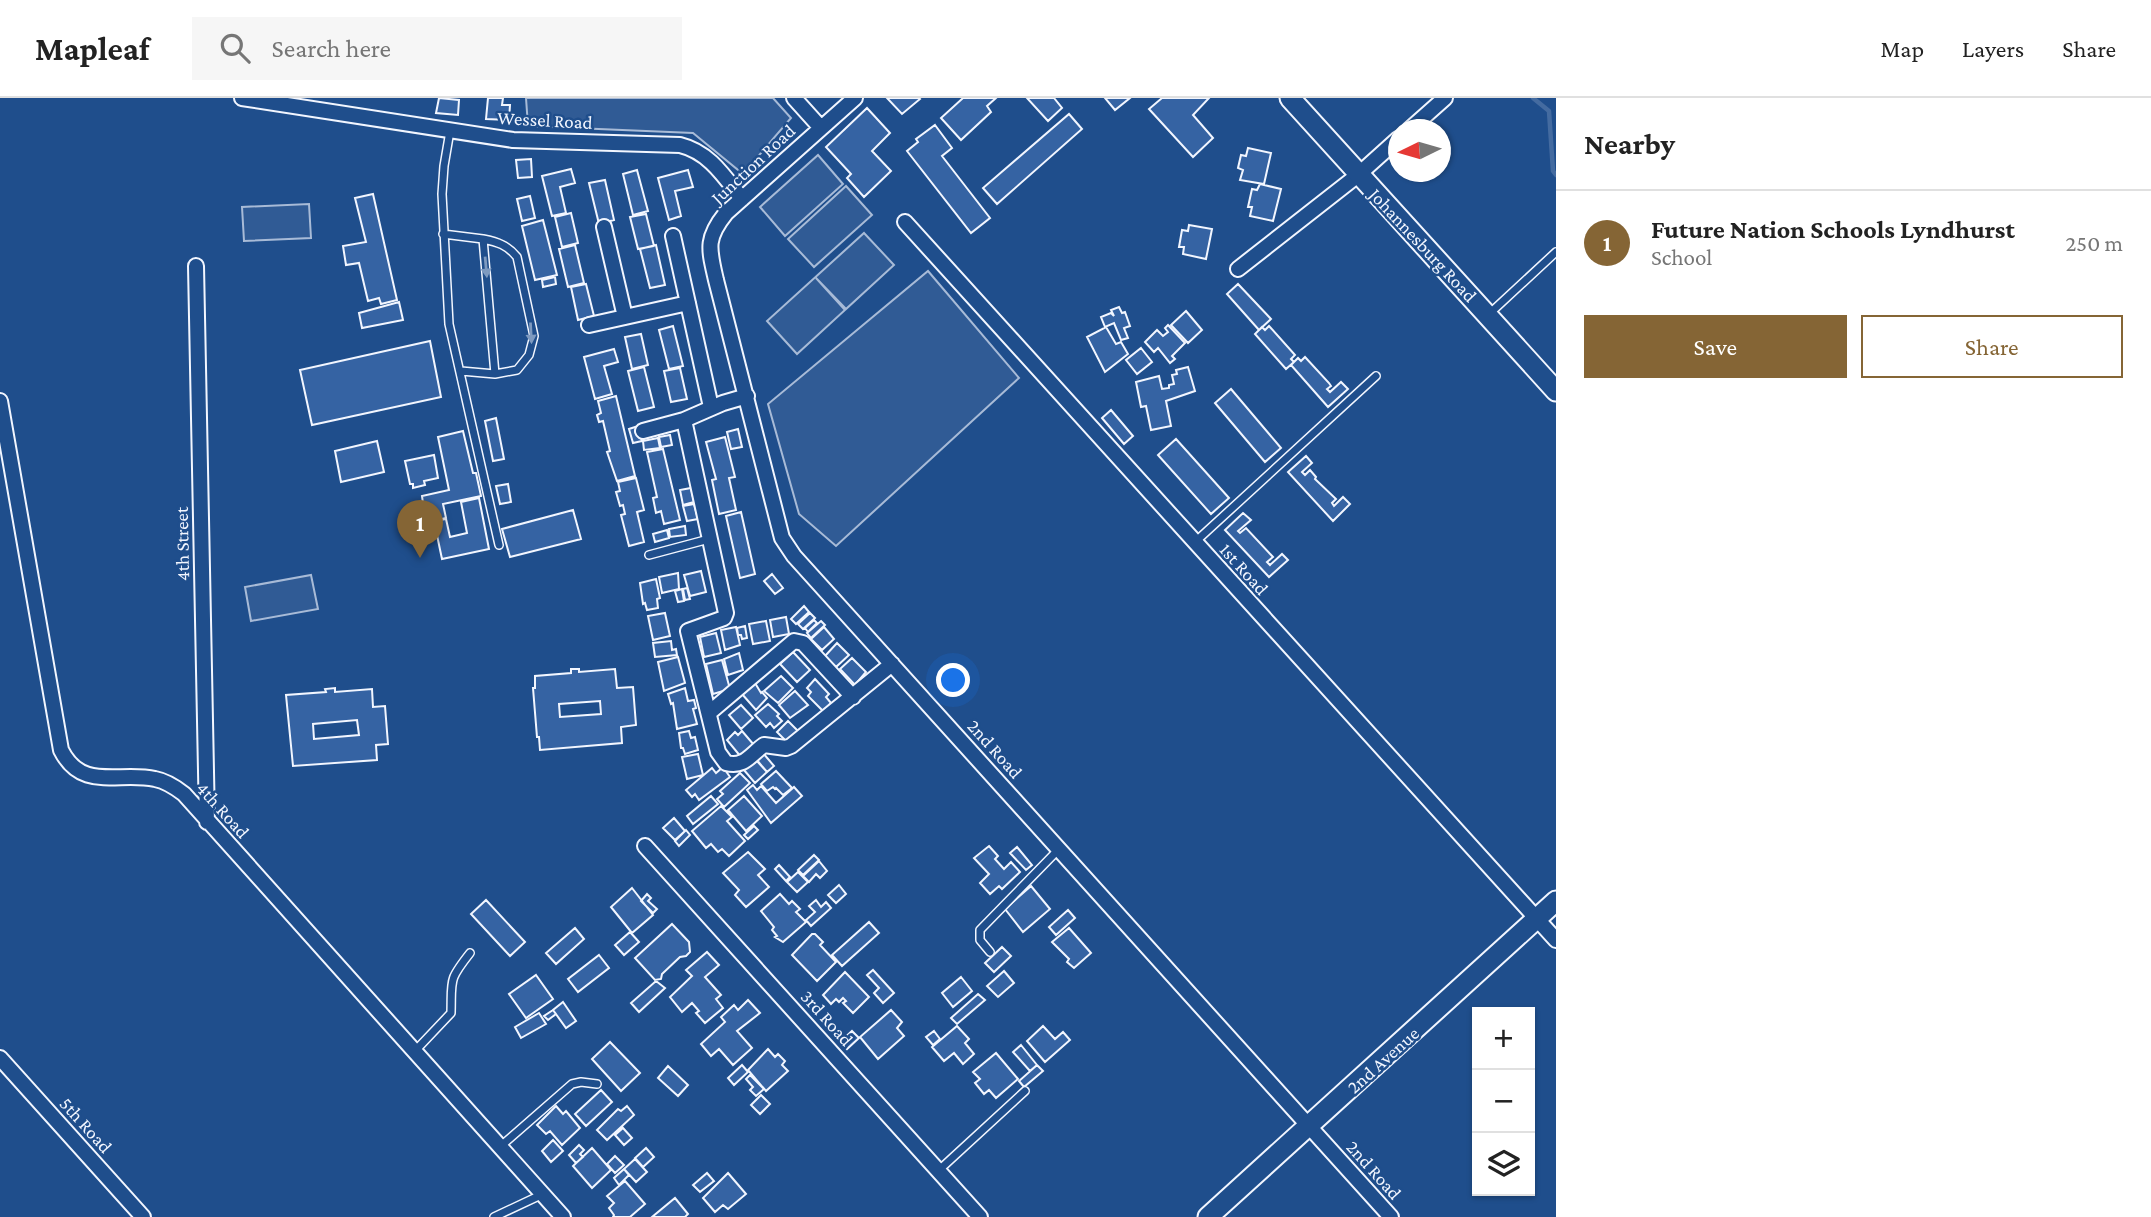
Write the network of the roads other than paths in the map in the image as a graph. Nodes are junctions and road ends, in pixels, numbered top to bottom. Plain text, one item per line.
1 (242, 98) edge
2 (794, 98) edge
3 (855, 98) edge
4 (1290, 98) edge
5 (1446, 98) edge
6 (1422, 119) edge
7 (821, 128) junction
8 (450, 131) junction
9 (1388, 148) edge
10 (1358, 175) junction
11 (743, 199) junction
12 (905, 222) dead end
13 (604, 227) dead end
14 (711, 233) joint
15 (443, 234) junction
16 (673, 236) dead end
17 (483, 239) junction
18 (1556, 252) edge
19 (196, 266) dead end
20 (1238, 269) dead end
21 (688, 303) junction
22 (1487, 316) junction
23 (625, 317) junction
24 (589, 325) dead end
25 (461, 371) junction
26 (495, 374) junction
27 (1376, 376) dead end
28 (1556, 391) edge
29 (747, 396) junction
30 (0, 401) edge
31 (711, 407) junction
32 (684, 419) junction
33 (643, 432) dead end
34 (709, 539) junction
35 (1194, 543) junction
36 (499, 545) dead end
37 (649, 555) dead end
38 (892, 664) junction
39 (853, 697) junction
40 (709, 713) junction
41 (207, 822) junction
42 (645, 845) dead end
43 (1059, 849) junction
44 (1556, 901) edge
45 (1536, 919) junction
46 (1556, 940) edge
47 (990, 951) dead end
48 (470, 953) dead end
49 (415, 1052) junction
50 (0, 1058) edge
51 (597, 1084) dead end
52 (1025, 1091) dead end
53 (1308, 1126) junction
54 (500, 1147) junction
55 (938, 1171) junction
56 (543, 1195) junction
57 (143, 1217) edge
58 (494, 1217) edge
59 (563, 1217) edge
60 (980, 1217) edge
61 (1208, 1217) edge
62 (1391, 1217) edge

1 - 8 street, Wessel Road
2 - 7 street
3 - 7 street, Junction Road
4 - 10 street, Johannesburg Road
5 - 6 street
7 - 11 street, Junction Road
8 - 11 street, Wessel Road
8 - 15 lane
9 - 10 street
10 - 20 street
10 - 22 street, Johannesburg Road
11 - 14 street, Junction Road
12 - 35 street, 1st Road
13 - 23 street
14 - 29 street, 2nd Road
15 - 17 lane
15 - 25 lane
16 - 21 street
17 -> 26 lane
17 -> 26 lane
18 - 22 lane
19 - 41 street, 4th Street
21 - 23 street
21 - 31 street
22 - 28 street, Johannesburg Road
23 - 24 street
25 - 26 lane
25 - 36 lane
27 - 35 lane
29 - 31 street
29 - 38 street, 2nd Road
30 - 41 street, 4th Road
31 - 32 street
32 - 33 street
32 - 34 street
34 - 37 lane
34 - 40 street
35 - 45 street, 1st Road
38 - 39 street
38 - 43 street, 2nd Road
39 - 40 street
39 - 40 street
41 - 49 street, 4th Road
42 - 55 street, 3rd Road
43 - 47 lane
43 - 53 street, 2nd Road
44 - 45 street, 2nd Avenue
45 - 46 street, 1st Road
45 - 53 street, 2nd Avenue
48 - 49 lane
49 - 54 street, 4th Road
50 - 57 street, 5th Road
51 - 54 lane
52 - 55 lane
53 - 61 street, 2nd Avenue
53 - 62 street, 2nd Road
54 - 56 street, 4th Road
55 - 60 street, 3rd Road
56 - 58 lane
56 - 59 street, 4th Road

